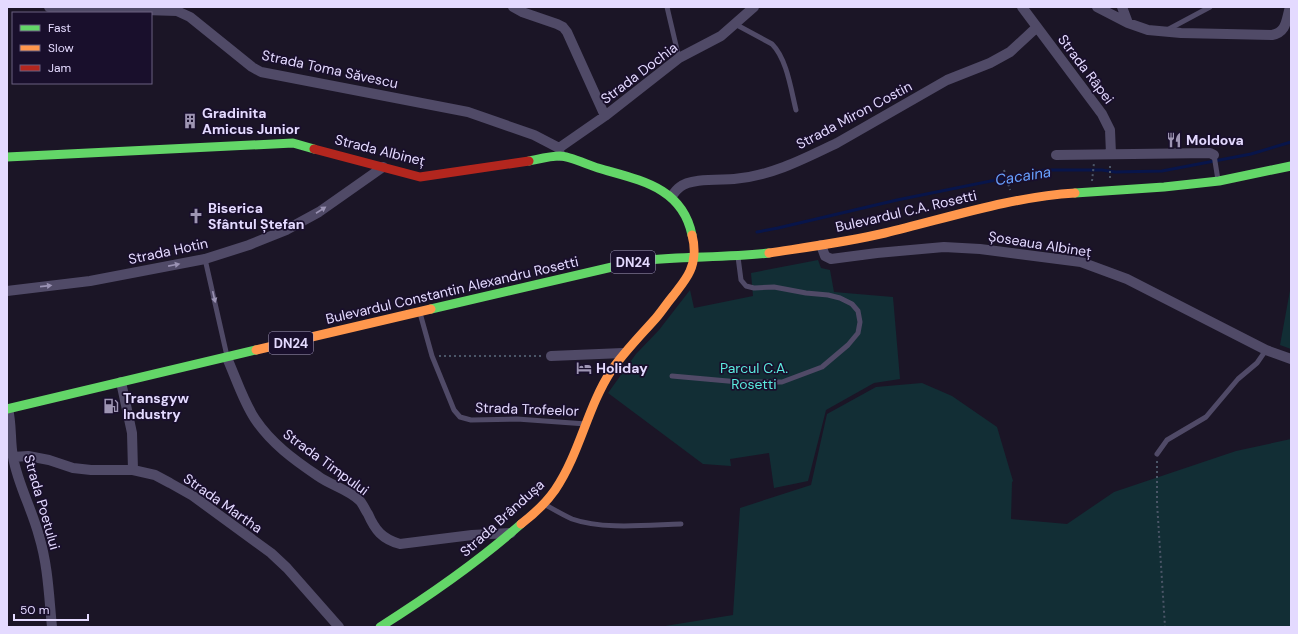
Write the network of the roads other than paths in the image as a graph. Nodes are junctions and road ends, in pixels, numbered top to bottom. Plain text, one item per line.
1 (49, 7) edge
2 (513, 7) edge
3 (667, 7) edge
4 (754, 7) edge
5 (1022, 7) edge
6 (1096, 7) edge
7 (1122, 7) edge
8 (1210, 7) edge
9 (1290, 7) edge
10 (80, 8) edge
11 (181, 10) edge
12 (1128, 23) junction
13 (735, 24) junction
14 (1037, 27) junction
15 (1162, 32) junction
16 (1287, 32) edge
17 (679, 58) junction
18 (796, 110) dead end
19 (605, 116) junction
20 (560, 152) junction
21 (1111, 154) junction
22 (1056, 155) dead end
23 (1214, 155) joint
24 (7, 157) edge
25 (1291, 166) edge
26 (383, 167) junction
27 (1219, 181) junction
28 (672, 196) junction
29 (821, 245) junction
30 (694, 256) junction
31 (738, 256) junction
32 (205, 259) junction
33 (7, 291) edge
34 (420, 312) junction
35 (1266, 350) junction
36 (623, 353) junction
37 (551, 356) road end
38 (227, 358) junction
39 (1291, 359) edge
40 (672, 376) dead end
41 (121, 382) junction
42 (8, 409) edge
43 (586, 424) junction
44 (1157, 454) road end
45 (13, 457) junction
46 (134, 470) junction
47 (544, 504) junction
48 (681, 524) dead end
49 (511, 533) junction
50 (52, 627) edge
51 (339, 627) edge
52 (380, 627) edge

1 - 10 street, Strada Toma Săvescu
2 - 19 street
3 - 17 lane
4 - 13 street, Strada Dochia
5 - 14 street, Strada Râpei
6 - 12 street
7 - 12 street
8 - 15 lane
9 - 16 street
10 - 11 street, Strada Toma Săvescu
11 - 20 street, Strada Toma Săvescu
12 - 15 street
13 - 17 street, Strada Dochia
13 - 18 lane
14 - 21 street, Strada Râpei
14 - 28 street, Strada Miron Costin
15 - 16 street
17 - 19 street, Strada Dochia
19 - 20 street, Strada Dochia
20 - 26 main road, Strada Albineț
20 - 28 main road, Strada Albineț
21 - 22 street
21 - 23 street
23 - 27 lane
24 - 26 main road, Strada Albineț
25 - 27 main road, Bulevardul C.A. Rosetti / DN24
32 -> 26 street, Strada Hotin
27 - 29 main road, Bulevardul C.A. Rosetti / DN24
28 - 30 main road, Strada Albineț
29 - 31 main road, Bulevardul C.A. Rosetti / DN24
29 - 35 street, Șoseaua Albineț
30 - 31 main road, Bulevardul C.A. Rosetti / DN24
30 - 34 main road, Bulevardul Constantin Alexandru Rosetti / DN24
30 - 36 main road, Strada Brândușa
31 - 40 lane
33 -> 32 street, Strada Hotin
32 -> 38 lane
34 - 38 main road, Bulevardul Constantin Alexandru Rosetti / DN24
34 - 43 lane, Strada Trofeelor
35 - 39 street, Șoseaua Albineț
35 - 44 lane
36 - 37 street
36 - 43 main road, Strada Brândușa
38 - 41 main road, Bulevardul Constantin Alexandru Rosetti / DN24
38 - 49 street, Strada Timpului
41 - 42 main road, Bulevardul Constantin Alexandru Rosetti / DN24
41 - 46 street
42 - 45 street, Strada Poetului
43 - 47 main road, Strada Brândușa
45 - 46 street, Strada Martha
45 - 50 street, Strada Poetului
46 - 51 street, Strada Martha
47 - 48 lane
47 - 49 main road, Strada Brândușa
49 - 52 main road, Strada Brândușa

